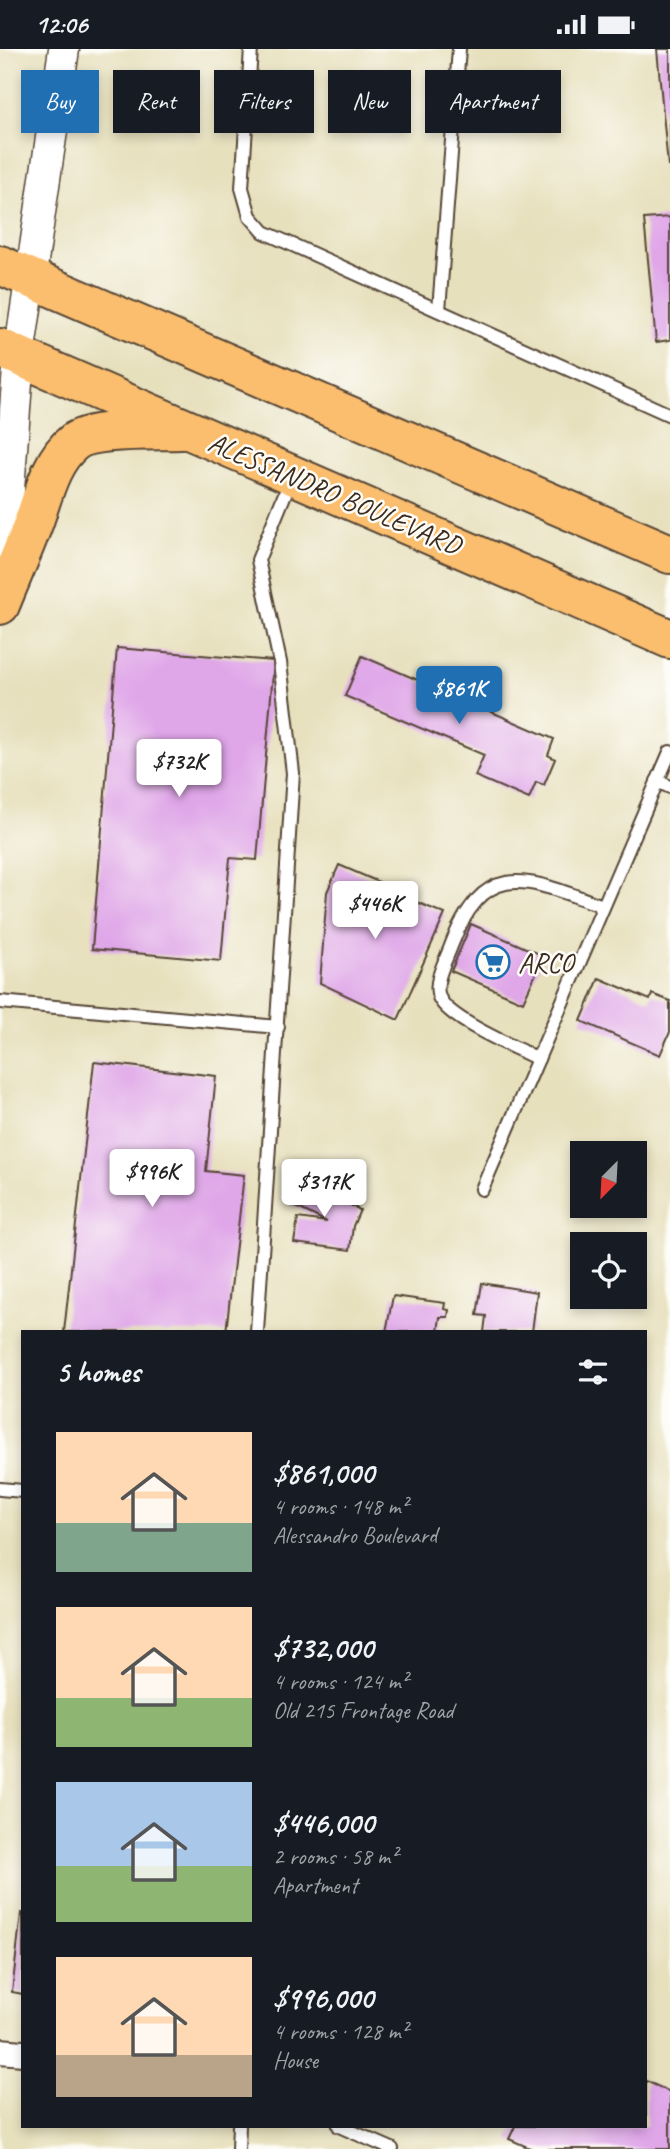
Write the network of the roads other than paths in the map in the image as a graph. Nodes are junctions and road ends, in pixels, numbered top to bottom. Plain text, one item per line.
1 (65, 49) edge
2 (251, 49) edge
3 (459, 49) edge
4 (16, 272) edge
5 (439, 310) junction
6 (10, 352) edge
7 (670, 415) edge
8 (189, 430) junction
9 (292, 475) junction
10 (670, 554) edge
11 (0, 605) edge
12 (0, 610) edge
13 (670, 639) edge
14 (670, 752) edge
15 (657, 781) junction
16 (670, 787) edge
17 (603, 906) junction
18 (0, 1003) edge
19 (278, 1027) junction
20 (538, 1059) junction
21 (482, 1189) dead end
22 (257, 1330) edge
23 (0, 1489) edge
24 (21, 1491) edge
25 (0, 2052) edge
26 (21, 2053) edge
27 (239, 2128) edge
28 (344, 2128) edge
29 (238, 2149) edge
30 (392, 2149) edge

1 - 4 street
2 - 5 lane
3 - 5 lane
4 - 6 street
4 - 10 main road
5 - 7 lane
6 - 8 main road, ALESSANDRO BOULEVARD
6 - 11 street
8 - 9 main road, ALESSANDRO BOULEVARD
8 - 11 main road
9 - 13 main road, ALESSANDRO BOULEVARD
9 - 19 lane
11 - 12 street
14 - 15 lane
15 - 16 lane
15 - 17 lane
17 - 20 lane
17 - 20 lane
18 - 19 lane
19 - 22 lane
20 - 21 lane
23 - 24 lane
25 - 26 street
27 - 29 lane
28 - 30 lane

